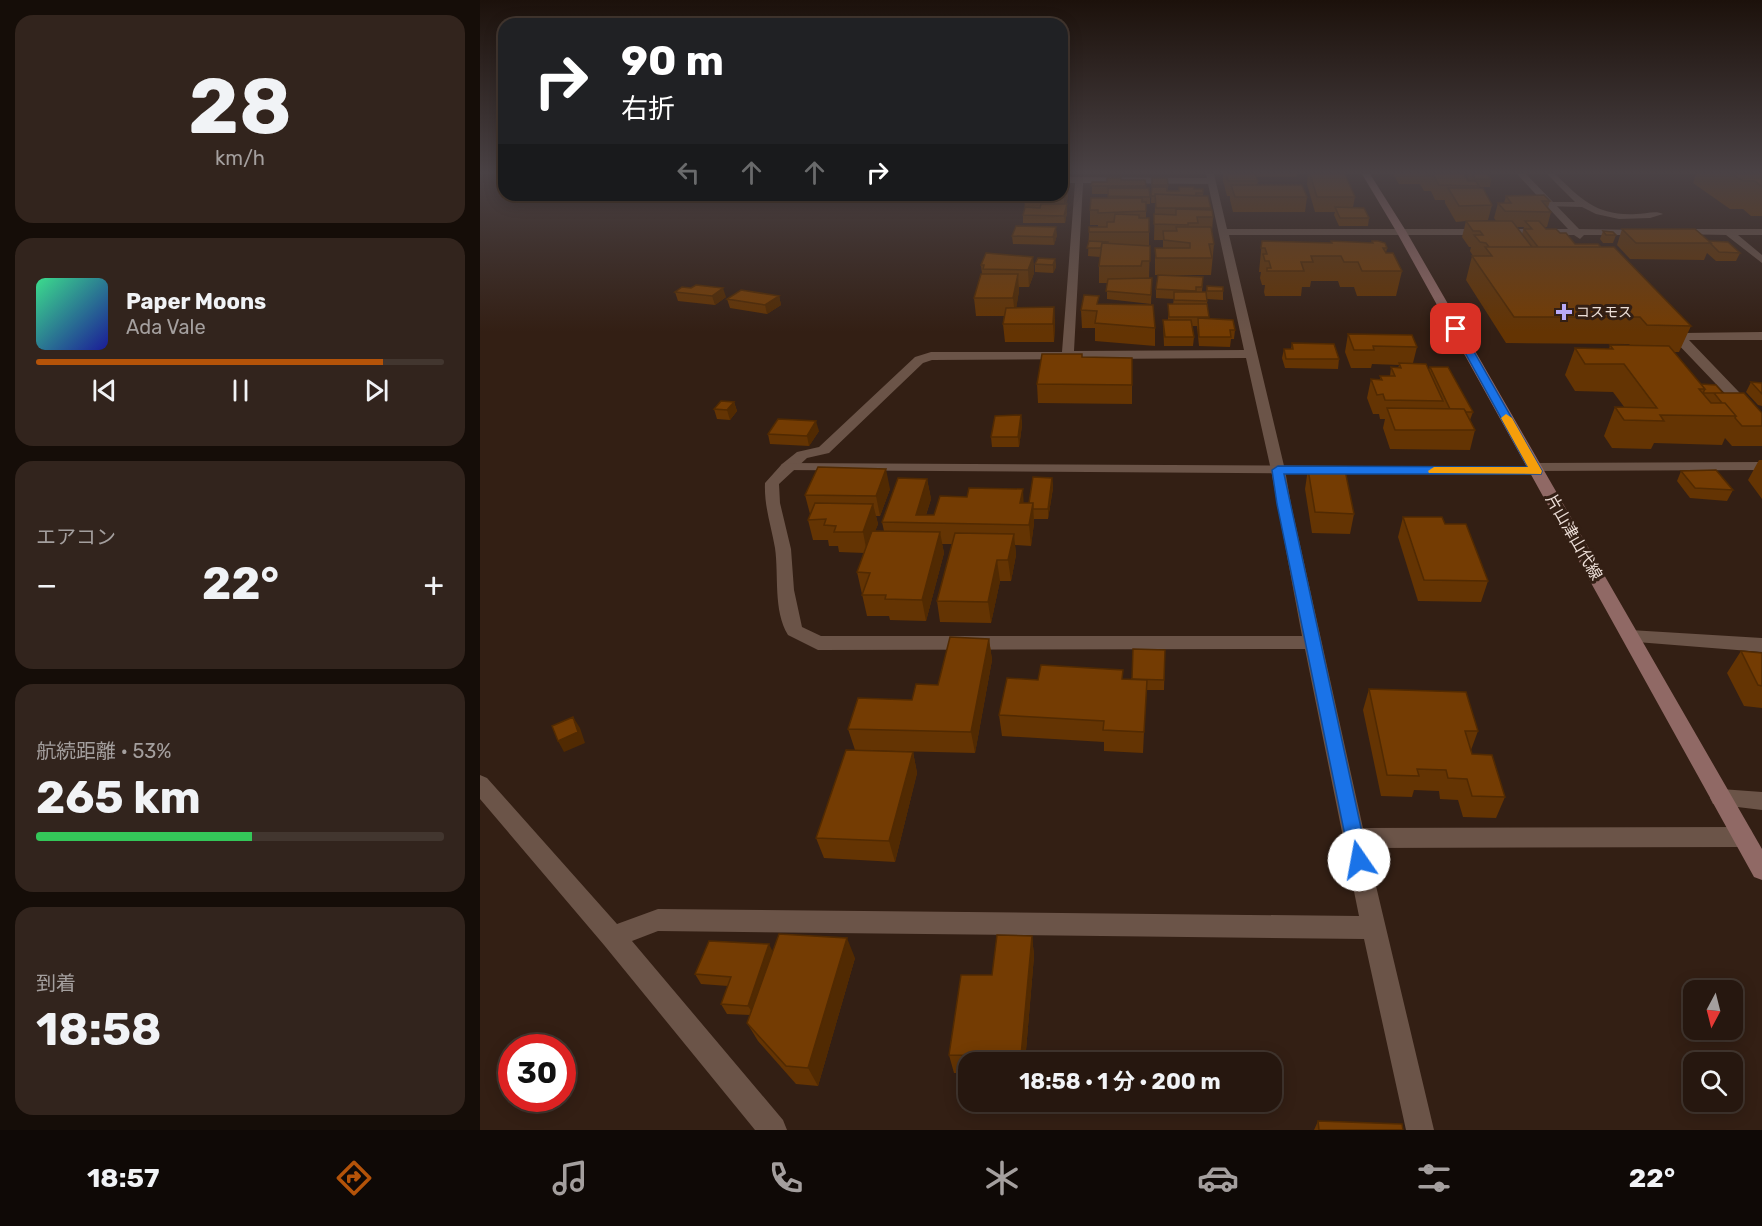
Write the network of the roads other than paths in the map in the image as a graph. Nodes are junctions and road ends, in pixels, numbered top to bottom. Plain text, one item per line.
1 (1076, 227) edge
2 (1223, 227) edge
3 (1398, 227) edge
4 (1571, 227) edge
5 (1401, 231) junction
6 (1224, 232) junction
7 (1658, 232) edge
8 (1670, 232) edge
9 (1728, 232) junction
10 (1762, 232) edge
11 (1581, 237) junction
12 (1762, 260) edge
13 (1663, 321) edge
14 (1762, 336) edge
15 (1678, 337) junction
16 (1068, 354) junction
17 (1250, 354) junction
18 (1762, 424) edge
19 (1762, 466) edge
20 (787, 467) junction
21 (1535, 469) junction
22 (1278, 470) junction
23 (1630, 636) junction
24 (1312, 642) junction
25 (1762, 645) edge
26 (480, 784) edge
27 (1721, 798) junction
28 (1762, 801) edge
29 (1743, 837) junction
30 (1354, 838) junction
31 (1762, 870) edge
32 (1373, 928) junction
33 (613, 937) junction
34 (772, 1130) edge
35 (1420, 1130) edge

1 - 16 street
2 - 6 street
3 - 5 main road, 片山津山代線
4 - 11 street
5 - 6 street
5 - 11 street
5 - 21 main road, 片山津山代線
6 - 17 street
7 - 11 street
8 - 9 street
9 - 10 street
9 - 12 street
13 - 15 street
14 - 15 street
15 - 18 street
16 - 17 street
16 - 20 street
17 - 22 street
19 - 21 street
20 - 22 street
20 - 24 street
21 - 22 street
21 - 23 main road, 片山津山代線
22 - 24 street
23 - 25 street
23 - 27 main road, 片山津山代線
24 - 30 street
26 - 33 street
27 - 28 street
27 - 29 main road, 片山津山代線
29 - 30 street
29 - 31 main road, 片山津山代線
30 - 32 street
32 - 33 street
32 - 35 street
33 - 34 street

